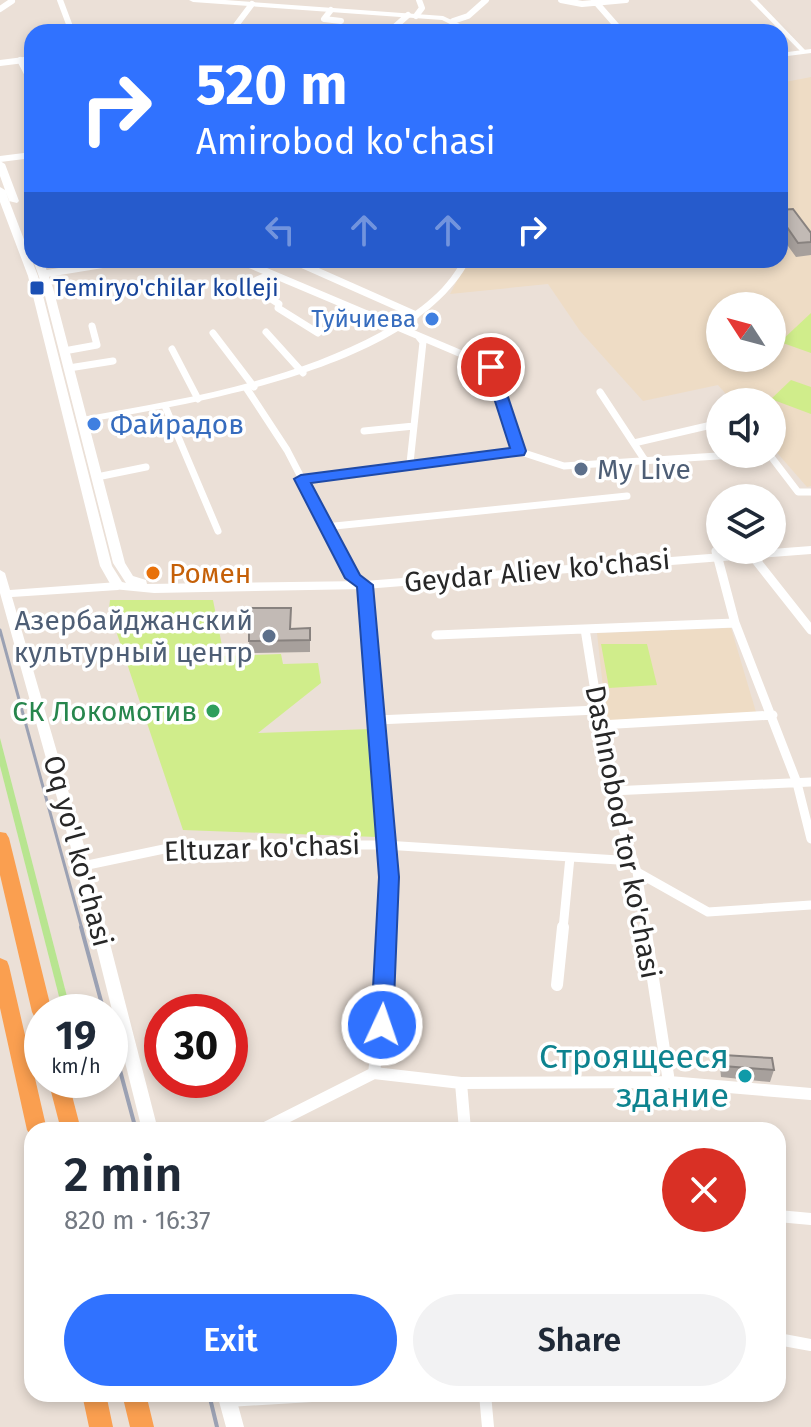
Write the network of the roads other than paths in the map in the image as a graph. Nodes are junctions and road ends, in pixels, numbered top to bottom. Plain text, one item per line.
1 (60, 0) edge
2 (193, 0) edge
3 (419, 0) edge
4 (486, 0) edge
5 (561, 0) edge
6 (626, 0) edge
7 (753, 0) edge
8 (12, 1) edge
9 (595, 1) edge
10 (252, 4) junction
11 (0, 9) edge
12 (331, 10) junction
13 (412, 16) junction
14 (341, 21) dead end
15 (453, 21) junction
16 (68, 24) edge
17 (237, 24) edge
18 (400, 24) edge
19 (455, 24) edge
20 (615, 24) edge
21 (777, 24) edge
22 (788, 34) edge
23 (788, 55) edge
24 (809, 55) edge
25 (20, 60) junction
26 (24, 60) edge
27 (0, 63) edge
28 (24, 68) edge
29 (24, 156) edge
30 (0, 161) edge
31 (0, 190) edge
32 (10, 215) edge
33 (24, 235) edge
34 (24, 244) edge
35 (36, 268) edge
36 (39, 268) edge
37 (81, 268) edge
38 (257, 268) edge
39 (310, 268) edge
40 (461, 268) edge
41 (271, 274) junction
42 (39, 275) junction
43 (248, 284) junction
44 (218, 292) dead end
45 (416, 315) junction
46 (92, 326) dead end
47 (396, 327) junction
48 (266, 332) dead end
49 (213, 333) dead end
50 (318, 333) dead end
51 (419, 337) junction
52 (172, 349) dead end
53 (64, 351) junction
54 (113, 361) dead end
55 (69, 368) junction
56 (303, 373) junction
57 (251, 388) junction
58 (600, 392) dead end
59 (198, 399) junction
60 (165, 406) junction
61 (77, 421) junction
62 (414, 426) junction
63 (706, 426) edge
64 (364, 431) dead end
65 (634, 443) junction
66 (518, 451) junction
67 (706, 457) edge
68 (646, 462) junction
69 (410, 463) junction
70 (146, 467) dead end
71 (780, 468) edge
72 (97, 477) junction
73 (301, 479) junction
74 (811, 492) edge
75 (627, 496) dead end
76 (100, 515) junction
77 (325, 527) junction
78 (218, 531) dead end
79 (786, 547) edge
80 (811, 547) edge
81 (786, 550) edge
82 (706, 555) edge
83 (720, 564) edge
84 (759, 564) edge
85 (0, 573) edge
86 (360, 582) junction
87 (141, 583) junction
88 (118, 586) junction
89 (6, 594) junction
90 (735, 623) junction
91 (585, 629) junction
92 (811, 630) edge
93 (436, 635) dead end
94 (597, 710) junction
95 (773, 715) junction
96 (377, 720) junction
97 (600, 725) junction
98 (811, 782) edge
99 (797, 783) junction
100 (611, 791) junction
101 (0, 838) edge
102 (811, 839) edge
103 (385, 845) junction
104 (570, 857) junction
105 (83, 866) junction
106 (636, 866) junction
107 (811, 905) edge
108 (0, 966) edge
109 (557, 985) dead end
110 (38, 994) edge
111 (374, 1073) junction
112 (669, 1082) junction
113 (461, 1083) junction
114 (811, 1094) edge
115 (63, 1098) edge
116 (35, 1122) edge
117 (69, 1122) edge
118 (148, 1122) edge
119 (277, 1122) edge
120 (464, 1122) edge
121 (786, 1217) edge
122 (811, 1219) edge
123 (786, 1340) edge
124 (811, 1345) edge
125 (96, 1402) edge
126 (136, 1402) edge
127 (228, 1402) edge
128 (486, 1402) edge
129 (101, 1427) edge
130 (142, 1427) edge
131 (235, 1427) edge
132 (488, 1427) edge

1 - 16 street
2 - 10 main road
3 - 13 street
4 - 15 street
5 - 9 street
6 - 9 street
7 - 21 street
8 - 11 street
9 - 20 street
10 - 12 main road
10 - 17 street
12 - 13 main road
12 - 14 street
13 - 15 main road
13 - 18 street
15 - 19 main road
22 - 24 street
23 - 24 main road
25 - 26 street
25 - 27 street
25 - 28 street
29 - 30 street
30 - 32 main road
31 - 32 main road
32 - 33 main road
32 - 34 main road
35 - 42 main road
36 - 42 main road
37 - 42 street
38 - 41 street
39 - 45 street
40 - 45 street
41 - 43 street
41 - 47 street
42 - 53 main road
42 - 61 main road
43 - 44 street
43 - 50 street
45 - 47 street
46 - 53 street
47 - 51 street
47 - 56 street
48 - 56 street
49 - 57 street
51 - 62 street
51 - 66 street
52 - 59 street
53 - 55 main road
54 - 55 street
55 - 61 main road
56 - 57 street
57 - 59 street
57 - 73 street
58 - 65 street
59 - 60 street
60 - 61 street
60 - 78 street
61 - 72 main road
61 - 76 main road
62 - 64 street
62 - 69 street
63 - 65 street
65 - 68 street
66 - 68 street
66 - 69 street
67 - 68 street
69 - 73 street
70 - 72 street
71 - 74 street
72 - 76 main road
73 - 77 street
75 - 77 street
76 - 87 main road
76 - 88 main road
77 - 86 street
79 - 80 main road, Geydar Aliev ko'chasi
80 - 81 main road, Geydar Aliev ko'chasi
82 - 86 main road, Geydar Aliev ko'chasi
83 - 90 street
84 - 92 street
85 - 89 street, Oq yo'l ko'chasi
86 - 87 main road, Geydar Aliev ko'chasi
86 - 88 main road, Geydar Aliev ko'chasi
86 - 96 street
87 - 88 main road, Geydar Aliev ko'chasi
88 - 89 street, Geydar Aliev ko'chasi
89 - 105 street, Oq yo'l ko'chasi
90 - 91 street
90 - 95 street
91 - 93 street
91 - 94 street, Dashnobod tor ko'chasi
94 - 96 street
94 - 97 street, Dashnobod tor ko'chasi
95 - 97 street
95 - 99 street
96 - 103 street
97 - 100 street, Dashnobod tor ko'chasi
98 - 99 street
99 - 100 street
99 - 102 street
100 - 106 street, Dashnobod tor ko'chasi
101 - 110 highway
103 - 104 street, Eltuzar ko'chasi
103 - 105 street, Eltuzar ko'chasi
103 - 111 street
104 - 106 street, Eltuzar ko'chasi
104 - 109 street
105 - 118 street, Oq yo'l ko'chasi
106 - 107 street, Eltuzar ko'chasi
106 - 112 street, Dashnobod tor ko'chasi
108 - 116 highway
111 - 113 street
111 - 119 street
112 - 113 street
112 - 114 street
113 - 120 street
115 - 117 highway
121 - 122 street
123 - 124 street
125 - 129 highway
126 - 130 highway
127 - 131 street
128 - 132 street

